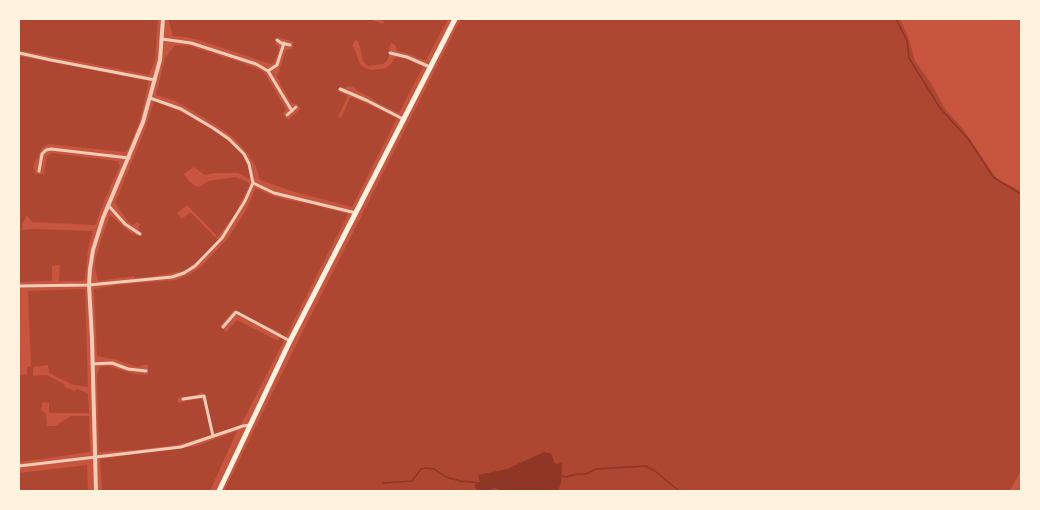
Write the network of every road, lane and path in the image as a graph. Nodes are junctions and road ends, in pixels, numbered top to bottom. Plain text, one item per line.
1 (164, 19) edge
2 (455, 19) edge
3 (162, 39) junction
4 (277, 40) dead end
5 (284, 44) junction
6 (290, 45) dead end
7 (19, 53) edge
8 (390, 53) dead end
9 (431, 67) junction
10 (268, 71) junction
11 (155, 80) junction
12 (340, 89) dead end
13 (150, 98) junction
14 (296, 107) dead end
15 (292, 111) junction
16 (287, 115) dead end
17 (403, 119) junction
18 (129, 158) junction
19 (39, 171) dead end
20 (253, 183) junction
21 (108, 205) junction
22 (356, 213) junction
23 (140, 234) dead end
24 (89, 285) junction
25 (19, 286) edge
26 (223, 327) dead end
27 (290, 341) junction
28 (92, 364) junction
29 (146, 371) dead end
30 (183, 399) dead end
31 (250, 425) junction
32 (213, 436) junction
33 (95, 457) junction
34 (19, 466) edge
35 (96, 491) edge
36 (219, 491) edge

1 - 3 street
2 - 9 main road
3 - 10 street
3 - 11 street
4 - 5 street
5 - 6 street
5 - 10 street
7 - 11 street
8 - 9 street
9 - 17 main road
10 - 15 street
11 - 13 street
12 - 17 street
13 - 18 street
13 - 20 street
14 - 15 street
15 - 16 street
17 - 22 main road
18 - 19 street
18 - 21 street
20 - 22 street
20 - 24 street
21 - 23 street
21 - 24 street
22 - 27 main road
24 - 25 street
24 - 28 street
26 - 27 street
27 - 31 main road
28 - 29 street
28 - 33 street
30 - 32 street
31 - 32 street
31 - 36 main road
32 - 33 street
33 - 34 street
33 - 35 street

